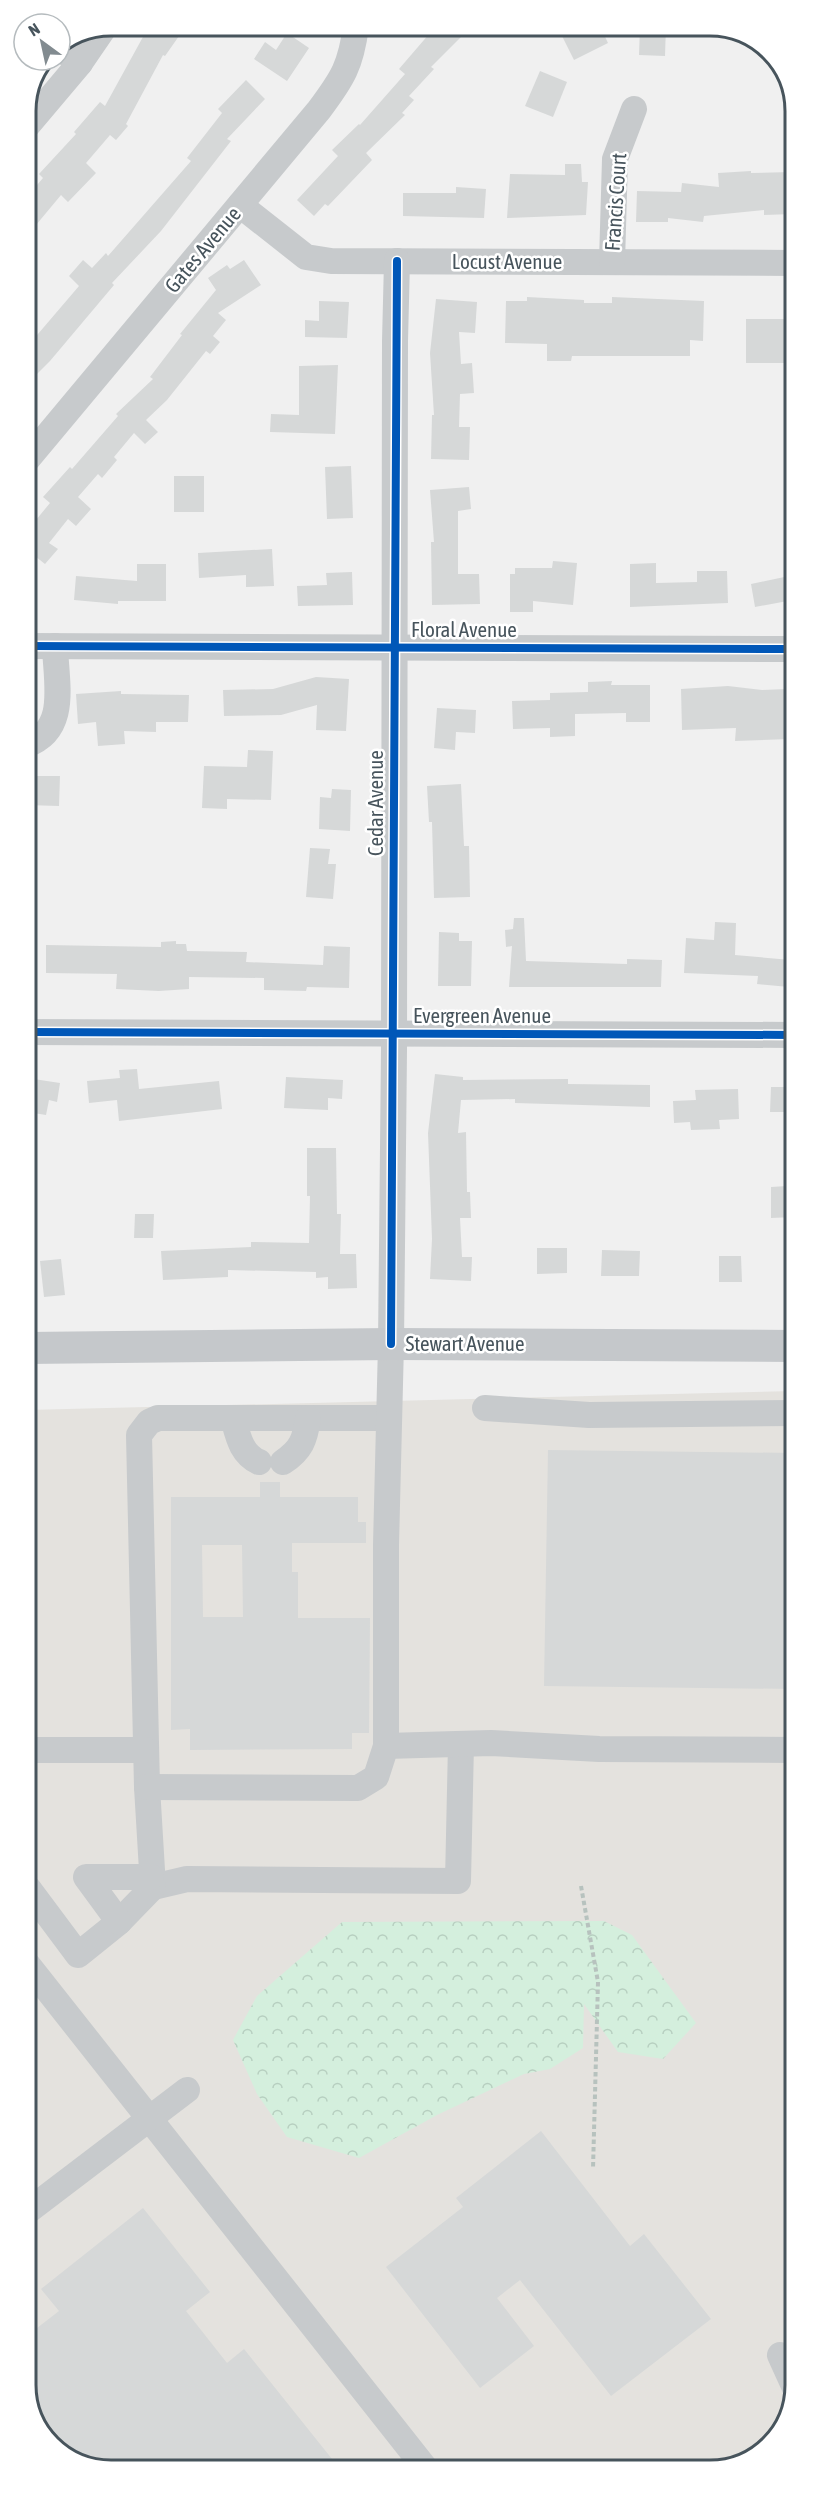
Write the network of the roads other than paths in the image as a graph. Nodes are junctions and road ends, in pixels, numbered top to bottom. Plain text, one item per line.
1 (354, 36) edge
2 (90, 39) edge
3 (72, 53) edge
4 (60, 72) edge
5 (634, 109) dead end
6 (36, 111) edge
7 (240, 205) junction
8 (397, 261) junction
9 (612, 262) junction
10 (785, 263) edge
11 (36, 449) edge
12 (36, 646) edge
13 (55, 646) junction
14 (395, 648) junction
15 (785, 649) edge
16 (36, 742) edge
17 (36, 1032) edge
18 (394, 1033) junction
19 (785, 1035) edge
20 (392, 1344) junction
21 (785, 1346) edge
22 (36, 1348) edge
23 (485, 1408) dead end
24 (785, 1413) edge
25 (233, 1418) junction
26 (308, 1418) junction
27 (389, 1418) junction
28 (461, 1744) junction
29 (386, 1746) junction
30 (36, 1750) edge
31 (146, 1750) junction
32 (785, 1750) edge
33 (147, 1787) junction
34 (152, 1882) junction
35 (36, 1899) edge
36 (119, 1922) junction
37 (36, 1975) edge
38 (187, 2090) dead end
39 (149, 2119) junction
40 (36, 2205) edge
41 (780, 2355) dead end
42 (785, 2366) edge
43 (419, 2460) edge

1 - 7 street, Gates Avenue
2 - 3 street
4 - 6 street
5 - 9 street, Francis Court
7 - 8 street, Locust Avenue
7 - 11 street, Gates Avenue
8 - 9 street, Locust Avenue
8 - 14 street, Cedar Avenue
9 - 10 street, Locust Avenue
12 - 13 street, Floral Avenue
13 - 14 street, Floral Avenue
13 - 16 street
14 - 15 street, Floral Avenue
14 - 18 street, Cedar Avenue
17 - 18 street, Evergreen Avenue
18 - 19 street, Evergreen Avenue
18 - 20 street, Cedar Avenue
20 - 21 main road, Stewart Avenue
20 - 22 main road, Stewart Avenue
20 - 27 street, Cedar Avenue
23 - 24 street
25 - 26 street
25 - 26 street
25 - 31 street
26 - 27 street
27 - 29 street, Cedar Avenue
28 - 29 street
28 - 32 street
28 - 34 street
29 - 33 street, Cedar Avenue
30 - 31 street
31 - 33 street
33 - 34 street
34 - 36 street
34 - 36 street
35 - 36 street
37 - 39 street
38 - 39 street
39 - 40 street
39 - 43 street
41 - 42 street

